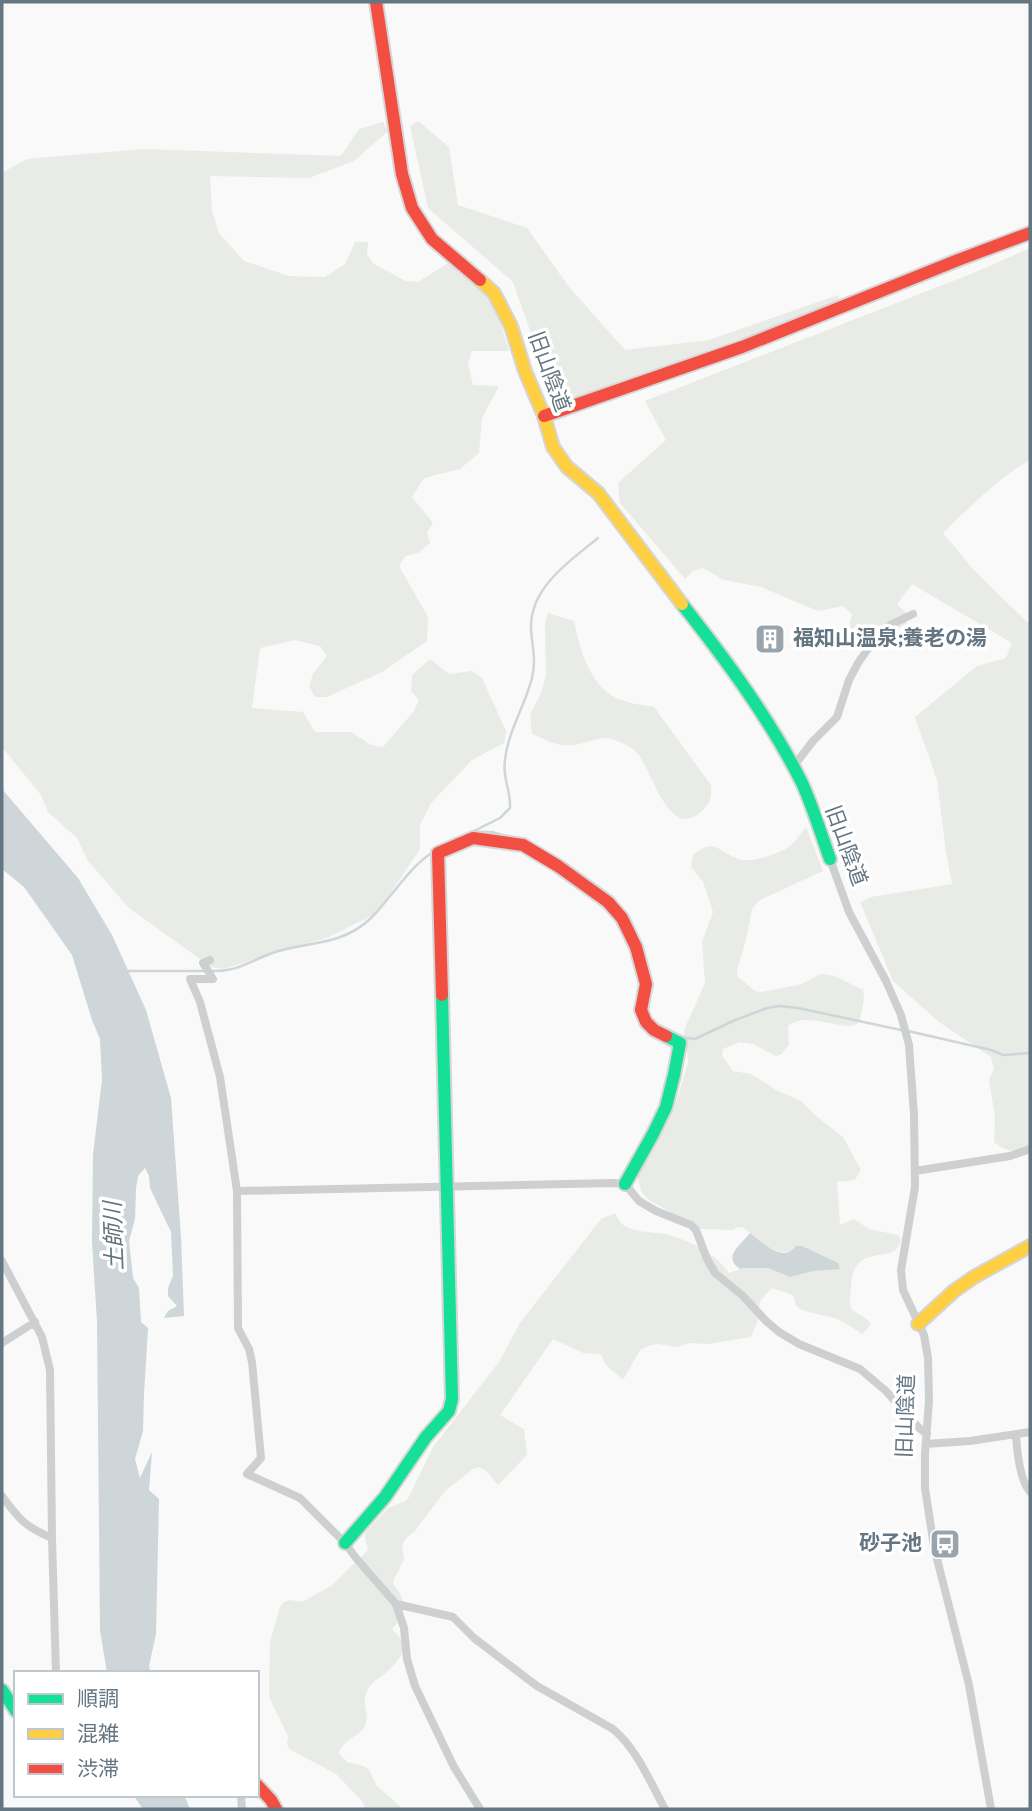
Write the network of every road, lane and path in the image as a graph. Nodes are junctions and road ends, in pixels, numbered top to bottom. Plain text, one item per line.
1 (376, 2) edge
2 (1030, 233) edge
3 (544, 416) junction
4 (913, 614) dead end
5 (793, 766) junction
6 (830, 859) joint
7 (210, 960) dead end
8 (1030, 1149) edge
9 (915, 1171) junction
10 (625, 1184) junction
11 (447, 1187) junction
12 (237, 1191) junction
13 (1030, 1246) edge
14 (2, 1261) edge
15 (35, 1322) junction
16 (918, 1324) junction
17 (2, 1343) edge
18 (1030, 1432) edge
19 (927, 1434) junction
20 (1016, 1435) junction
21 (926, 1444) junction
22 (1030, 1492) edge
23 (2, 1496) edge
24 (52, 1538) junction
25 (345, 1543) junction
26 (396, 1604) junction
27 (56, 1671) edge
28 (2, 1690) edge
29 (14, 1707) edge
30 (259, 1787) edge
31 (275, 1809) edge
32 (480, 1809) edge
33 (665, 1809) edge
34 (991, 1809) edge

1 - 3 street, 旧山陰道
2 - 3 street
3 - 5 street, 旧山陰道
4 - 5 street
5 - 6 street, 旧山陰道
6 - 9 street, 旧山陰道
7 - 12 street
8 - 9 street
9 - 16 street, 旧山陰道
10 - 11 street
10 - 11 street
10 - 19 street
11 - 12 street
11 - 25 street
12 - 25 street
13 - 16 street
14 - 15 street
15 - 17 street
15 - 24 street
16 - 19 street, 旧山陰道
18 - 20 street
19 - 21 street, 旧山陰道
20 - 21 street
20 - 22 street
21 - 34 street, 旧山陰道
23 - 24 street
24 - 27 street
25 - 26 street
26 - 32 street
26 - 33 street
28 - 29 street
30 - 31 street

